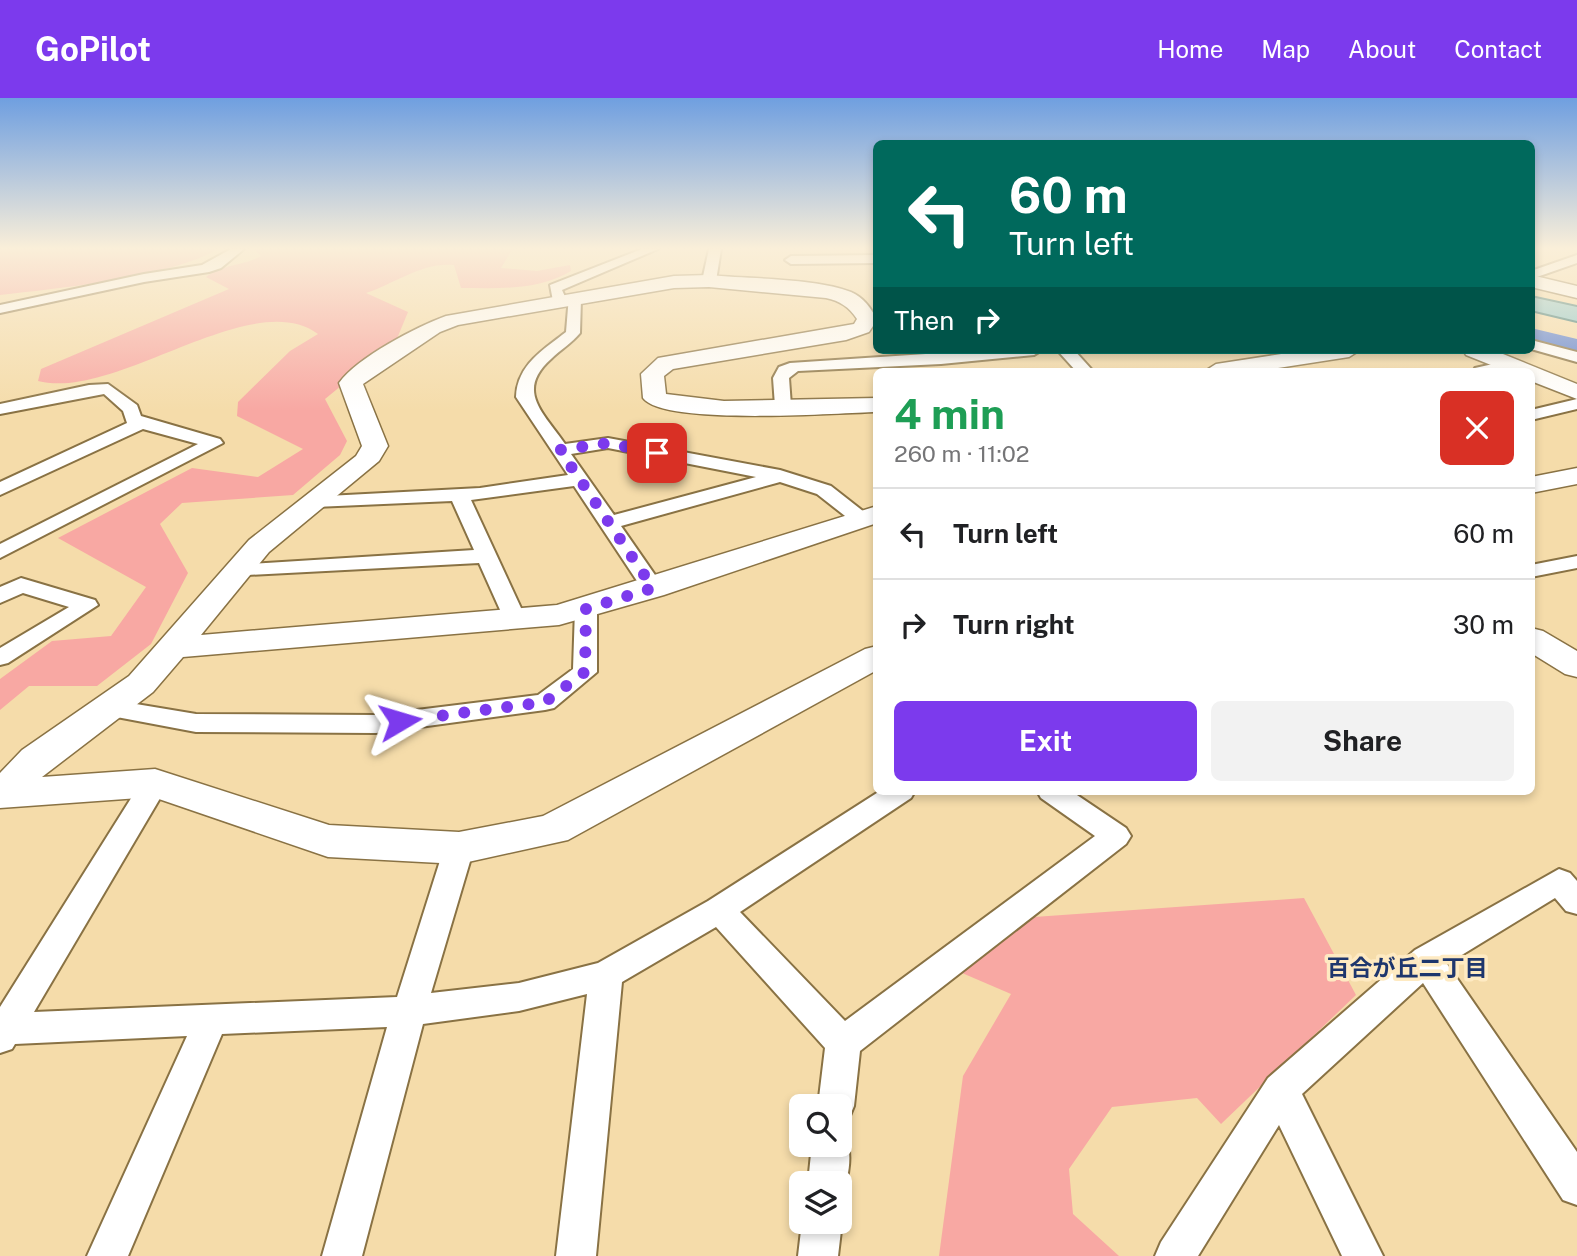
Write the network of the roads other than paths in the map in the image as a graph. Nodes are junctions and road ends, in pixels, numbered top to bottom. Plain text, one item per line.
1 (28, 303) edge
2 (550, 303) edge
3 (568, 303) edge
4 (854, 303) edge
5 (1554, 303) edge
6 (1535, 304) edge
7 (0, 309) edge
8 (1577, 309) edge
9 (1577, 314) edge
10 (872, 317) edge
11 (1535, 345) edge
12 (993, 354) edge
13 (1069, 354) edge
14 (1319, 354) edge
15 (1484, 354) edge
16 (1577, 357) edge
17 (1082, 368) edge
18 (1261, 368) edge
19 (1518, 368) edge
20 (1535, 375) edge
21 (1577, 392) edge
22 (1577, 404) edge
23 (873, 405) edge
24 (783, 406) junction
25 (0, 409) edge
26 (1535, 414) edge
27 (141, 423) junction
28 (560, 450) junction
29 (780, 476) junction
30 (1577, 477) edge
31 (579, 479) junction
32 (1535, 484) edge
33 (0, 489) edge
34 (460, 497) junction
35 (315, 501) junction
36 (869, 517) edge
37 (609, 523) junction
38 (0, 552) edge
39 (486, 556) junction
40 (1577, 562) edge
41 (1542, 569) edge
42 (236, 571) junction
43 (1577, 580) edge
44 (653, 588) junction
45 (0, 596) edge
46 (586, 609) junction
47 (516, 621) junction
48 (1535, 640) edge
49 (176, 647) junction
50 (0, 658) edge
51 (873, 658) edge
52 (1577, 666) edge
53 (106, 708) junction
54 (155, 783) junction
55 (2, 793) edge
56 (895, 795) edge
57 (1057, 795) edge
58 (459, 848) junction
59 (1577, 902) edge
60 (719, 910) junction
61 (1426, 960) junction
62 (606, 975) junction
63 (409, 1011) junction
64 (212, 1018) junction
65 (3, 1034) edge
66 (843, 1043) junction
67 (1281, 1090) junction
68 (837, 1094) edge
69 (1577, 1186) edge
70 (821, 1234) edge
71 (107, 1256) edge
72 (342, 1256) edge
73 (576, 1256) edge
74 (818, 1256) edge
75 (1175, 1256) edge
76 (1363, 1256) edge

1 - 7 street
2 - 35 street
3 - 28 street
4 - 10 street
5 - 8 main road
6 - 9 main road
10 - 24 street
11 - 16 street
12 - 24 street
13 - 17 street
14 - 18 street
15 - 19 street
20 - 21 street
22 - 26 street
23 - 24 street
25 - 27 street
27 - 33 street
27 - 38 street
28 - 29 street
28 - 31 street
29 - 36 street
29 - 37 street
30 - 32 street
31 - 34 street
31 - 37 street
34 - 35 street
34 - 39 street
35 - 42 street
36 - 44 street
37 - 44 street
39 - 42 street
39 - 47 street
40 - 41 street
41 - 43 street
42 - 49 street
44 - 46 street
45 - 50 street
46 - 47 street
46 - 53 street
47 - 49 street
48 - 52 street
49 - 53 street
51 - 58 street
53 - 55 street
54 - 55 street
54 - 58 street
54 - 65 street
56 - 60 street
57 - 66 street
58 - 63 street
59 - 61 street
60 - 62 street
60 - 66 street
61 - 67 street
61 - 69 street
62 - 63 street
62 - 73 street
63 - 64 street
63 - 72 street
64 - 65 street
64 - 71 street
66 - 68 street
67 - 75 street
67 - 76 street
70 - 74 street

